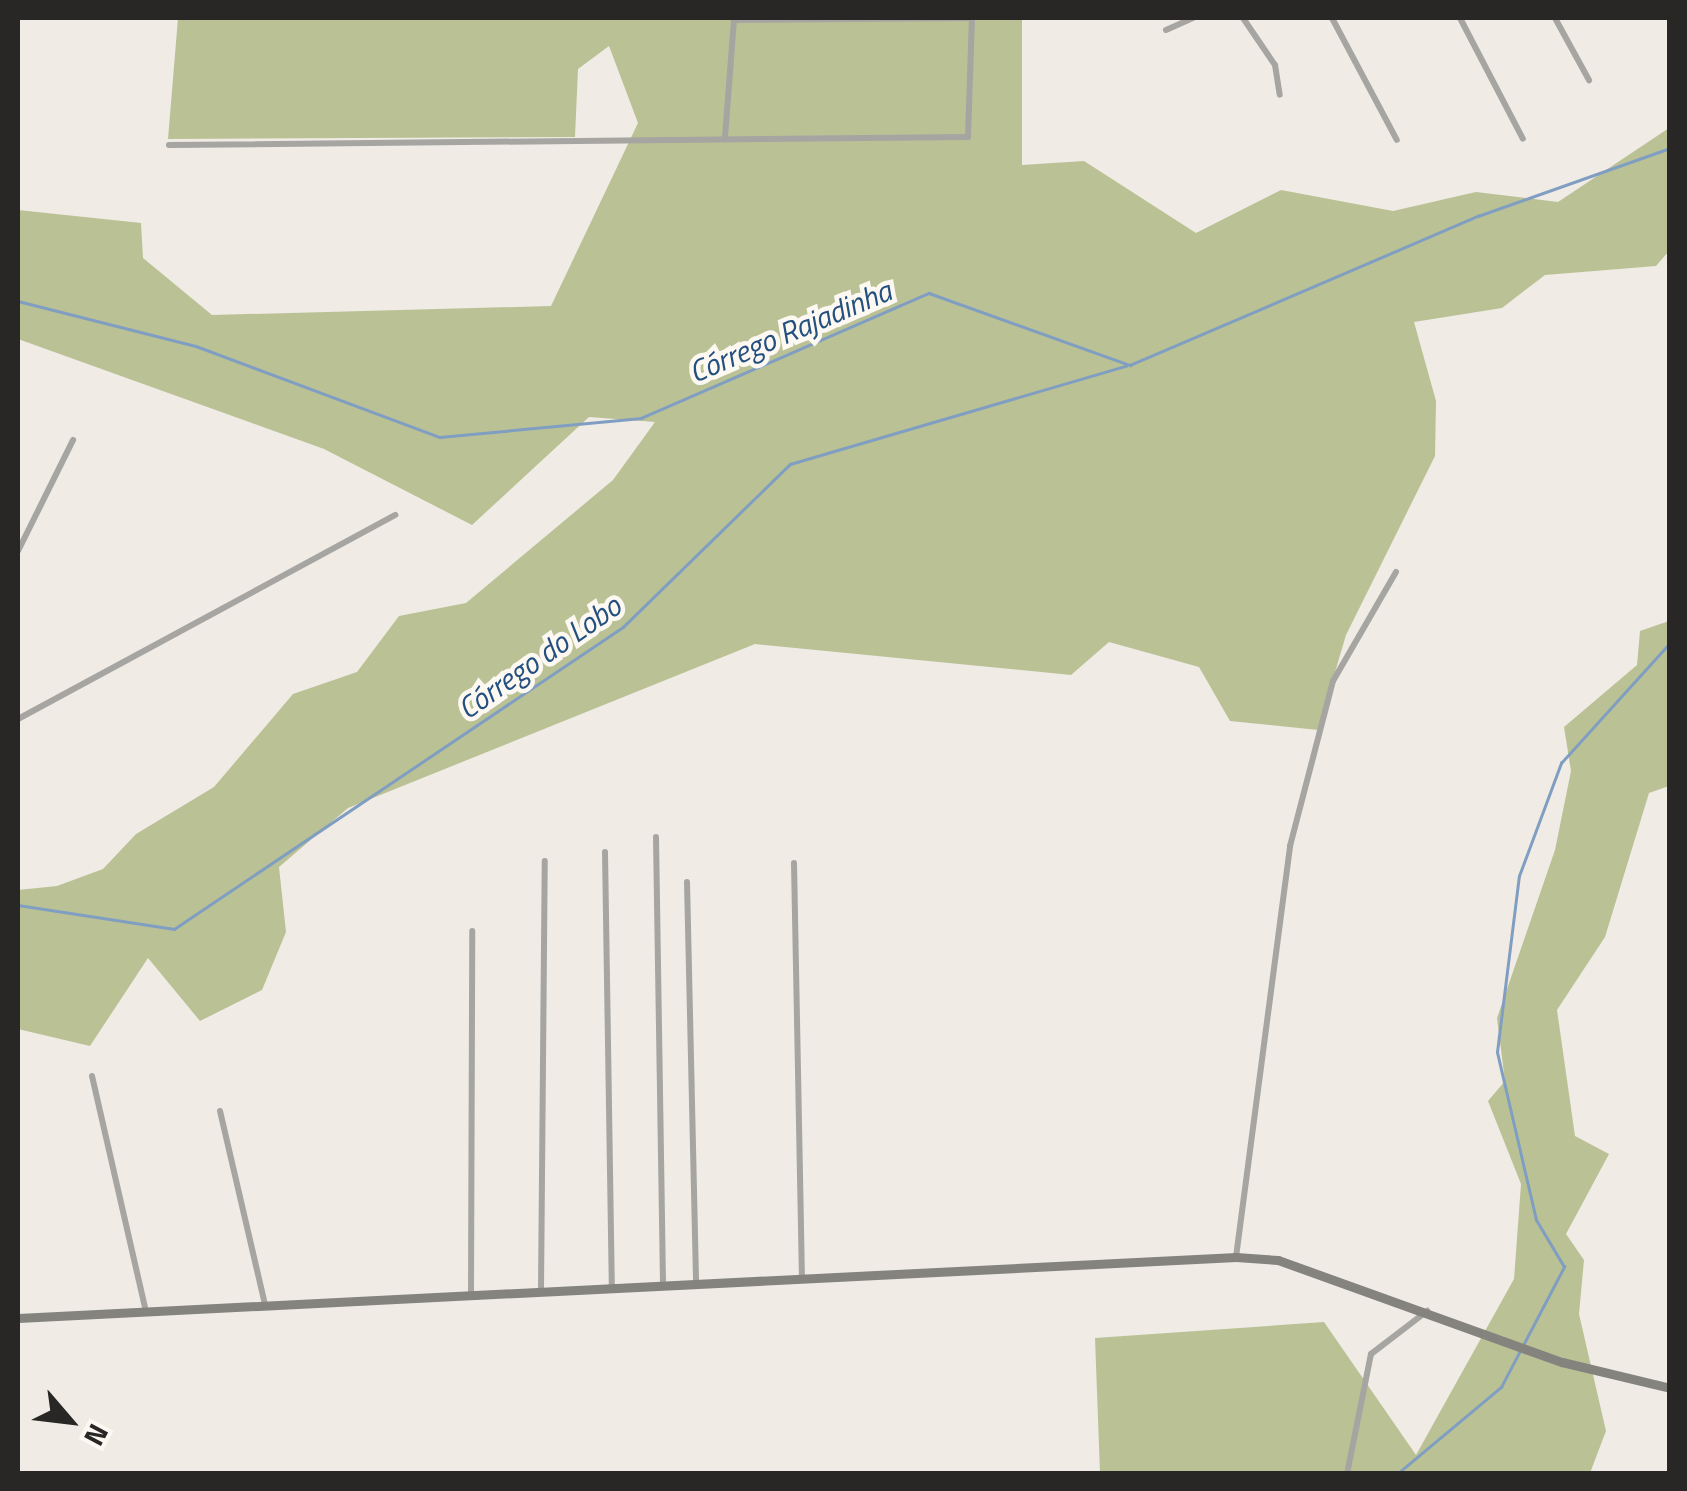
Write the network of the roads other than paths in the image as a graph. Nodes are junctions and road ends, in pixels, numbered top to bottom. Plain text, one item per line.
1 (972, 18) edge
2 (1193, 18) edge
3 (1243, 18) edge
4 (1332, 18) edge
5 (1460, 18) edge
6 (1555, 18) edge
7 (1166, 30) dead end
8 (1588, 80) dead end
9 (1280, 95) dead end
10 (725, 137) junction
11 (1523, 139) dead end
12 (1397, 140) dead end
13 (169, 145) dead end
14 (73, 440) dead end
15 (394, 515) dead end
16 (18, 551) edge
17 (1396, 572) dead end
18 (18, 719) edge
19 (656, 837) dead end
20 (605, 852) dead end
21 (546, 861) dead end
22 (794, 863) dead end
23 (688, 882) dead end
24 (472, 931) dead end
25 (92, 1076) dead end
26 (220, 1112) dead end
27 (1236, 1256) junction
28 (802, 1277) junction
29 (696, 1282) junction
30 (663, 1283) junction
31 (612, 1286) junction
32 (541, 1290) junction
33 (471, 1294) junction
34 (265, 1304) junction
35 (146, 1311) junction
36 (1428, 1311) junction
37 (18, 1318) edge
38 (1670, 1388) edge
39 (1347, 1474) edge

1 - 10 street
1 - 10 street
2 - 7 street
3 - 9 street
4 - 12 street
5 - 11 street
6 - 8 street
10 - 13 street
14 - 16 street
15 - 18 street
17 - 27 street
19 - 30 street
20 - 31 street
21 - 32 street
22 - 28 street
23 - 29 street
24 - 33 street
25 - 35 street
26 - 34 street
27 - 28 street
27 - 36 street
28 - 29 street
29 - 30 street
30 - 31 street
31 - 32 street
32 - 33 street
33 - 34 street
34 - 35 street
35 - 37 street
36 - 38 street
36 - 39 street

